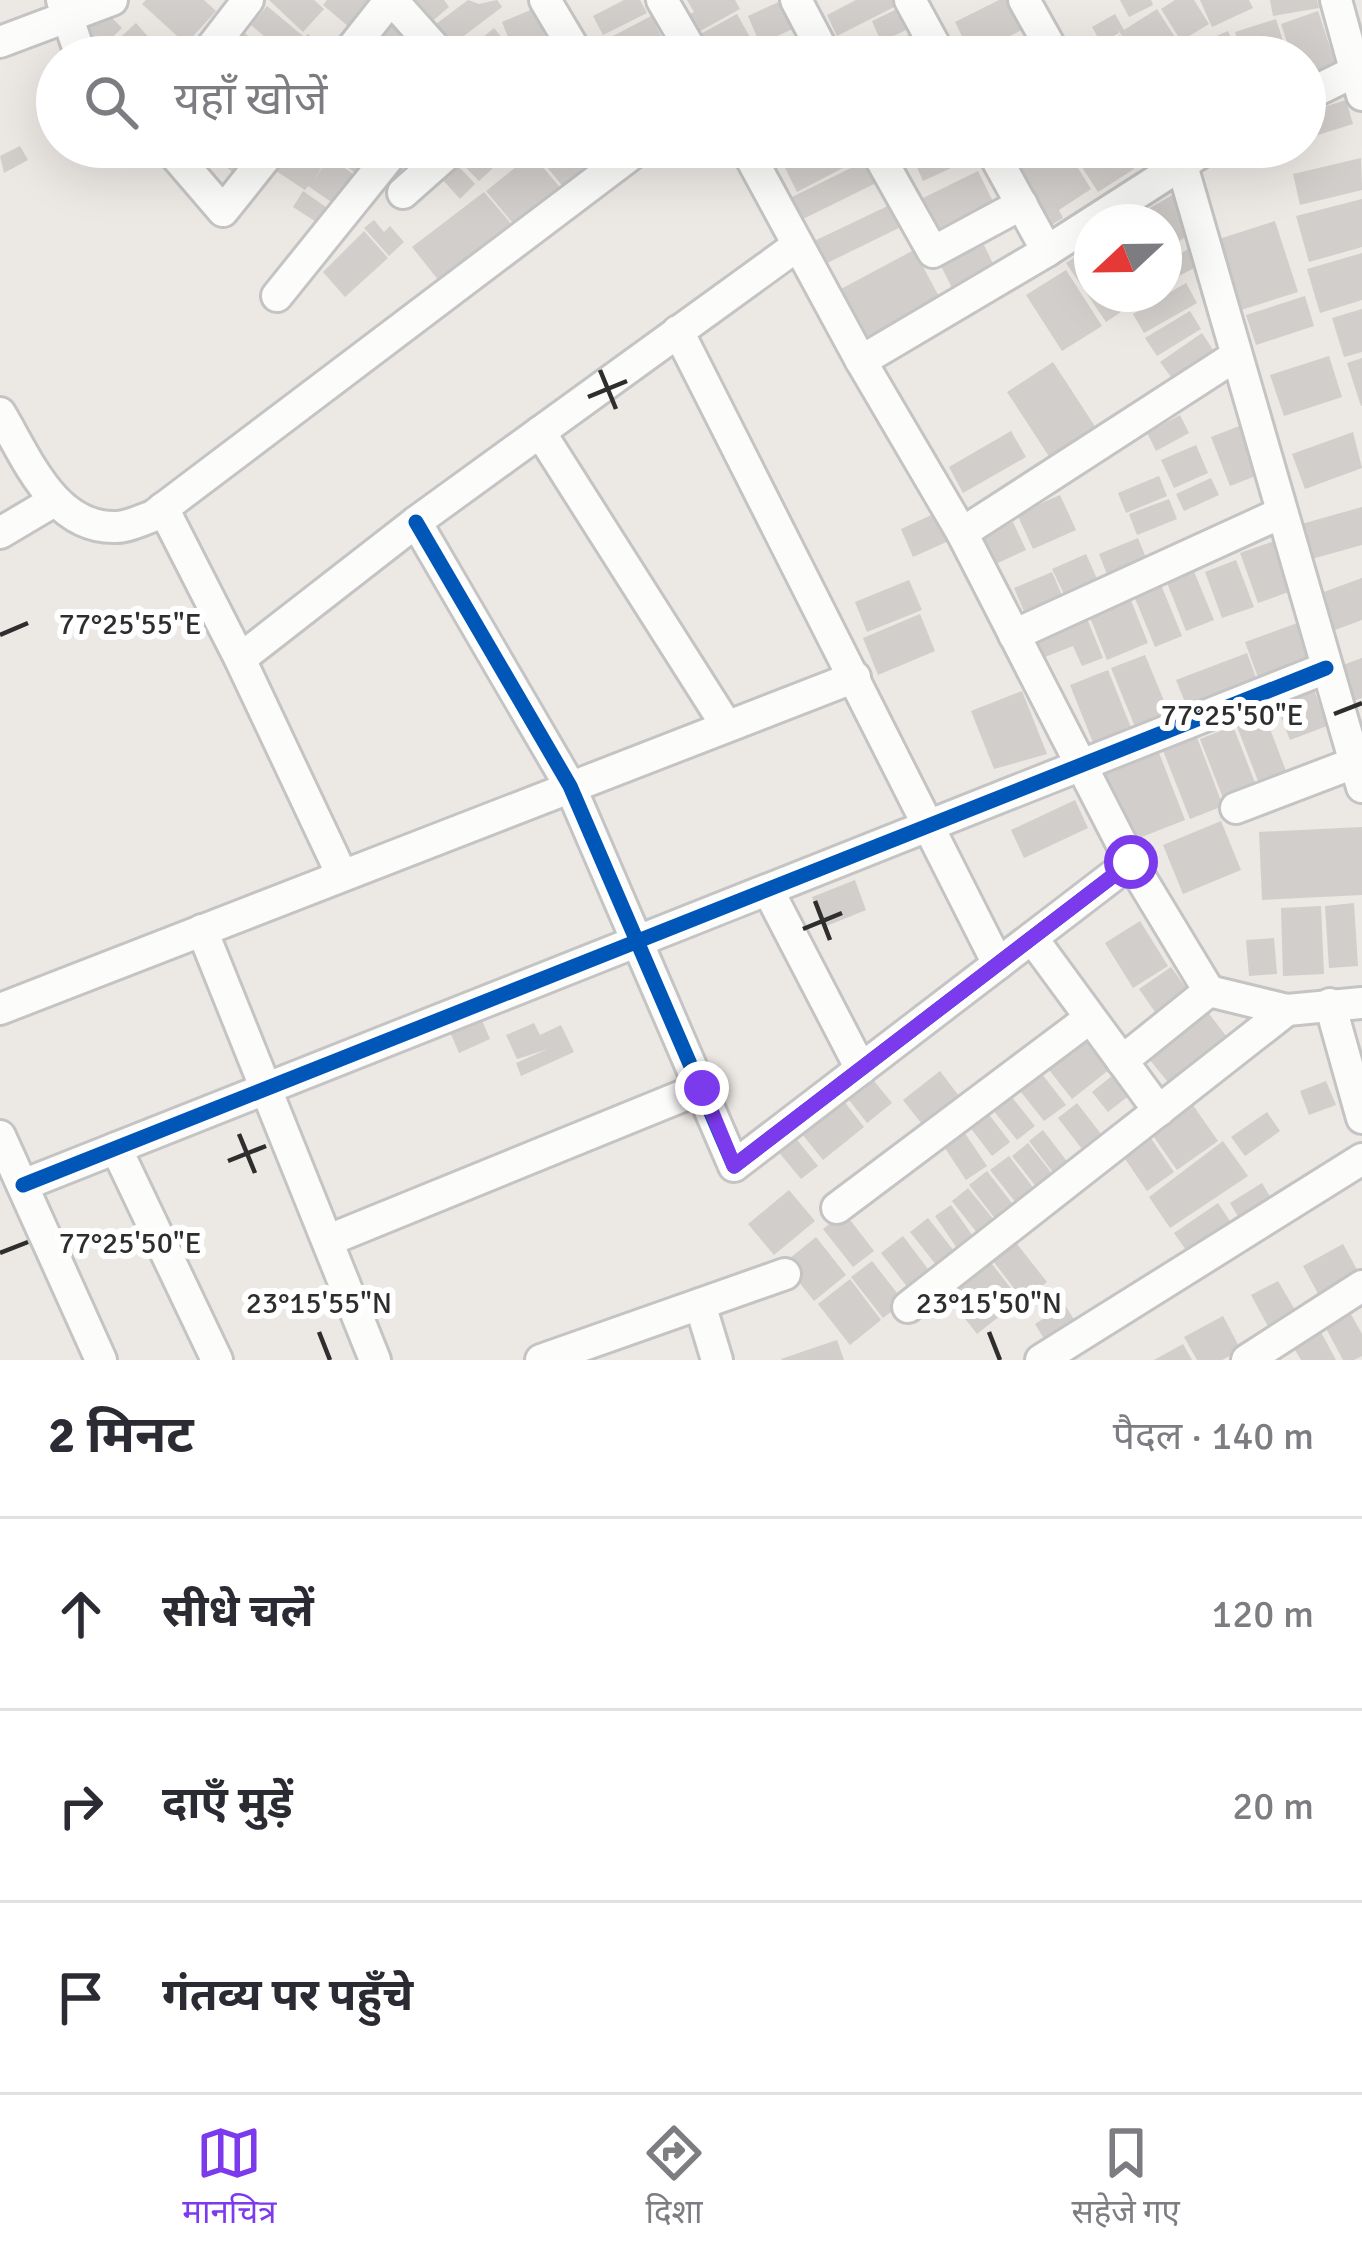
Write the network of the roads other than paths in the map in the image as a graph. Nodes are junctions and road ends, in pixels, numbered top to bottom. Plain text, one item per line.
1 (112, 0) edge
2 (248, 0) edge
3 (391, 0) edge
4 (545, 0) edge
5 (662, 0) edge
6 (796, 0) edge
7 (910, 0) edge
8 (1024, 0) edge
9 (1336, 0) edge
10 (65, 8) edge
11 (220, 36) edge
12 (362, 36) edge
13 (423, 36) edge
14 (561, 36) edge
15 (683, 36) edge
16 (815, 36) edge
17 (930, 36) edge
18 (1044, 36) edge
19 (0, 43) edge
20 (1360, 78) edge
21 (1326, 89) edge
22 (186, 168) edge
23 (257, 168) edge
24 (380, 168) edge
25 (431, 168) edge
26 (610, 168) edge
27 (756, 168) edge
28 (886, 168) edge
29 (1002, 168) edge
30 (1172, 168) edge
31 (1183, 168) edge
32 (403, 193) dead end
33 (1022, 204) junction
34 (798, 245) junction
35 (1047, 251) junction
36 (277, 296) dead end
37 (678, 332) junction
38 (1234, 357) junction
39 (861, 361) junction
40 (0, 413) edge
41 (540, 432) junction
42 (54, 501) junction
43 (163, 508) junction
44 (1281, 513) junction
45 (416, 522) junction
46 (0, 533) edge
47 (962, 533) junction
48 (1014, 635) junction
49 (240, 659) junction
50 (1326, 668) junction
51 (854, 677) junction
52 (726, 725) junction
53 (1080, 766) junction
54 (1358, 775) edge
55 (570, 786) junction
56 (1236, 808) dead end
57 (929, 826) junction
58 (1131, 862) junction
59 (342, 875) junction
60 (768, 890) junction
61 (202, 930) junction
62 (1031, 938) junction
63 (639, 941) junction
64 (998, 964) junction
65 (1209, 991) junction
66 (1362, 1003) edge
67 (1330, 1004) junction
68 (0, 1009) edge
69 (1287, 1010) junction
70 (1090, 1018) junction
71 (1122, 1061) junction
72 (861, 1069) junction
73 (266, 1088) junction
74 (702, 1088) junction
75 (1159, 1111) junction
76 (1362, 1118) edge
77 (0, 1136) edge
78 (116, 1148) junction
79 (1362, 1159) edge
80 (23, 1185) junction
81 (837, 1208) dead end
82 (328, 1240) junction
83 (785, 1274) dead end
84 (1362, 1286) edge
85 (700, 1304) junction
86 (908, 1307) dead end
87 (101, 1360) edge
88 (217, 1360) edge
89 (375, 1360) edge
90 (541, 1360) edge
91 (717, 1360) edge
92 (1041, 1360) edge
93 (1247, 1360) edge

1 - 10 street
2 - 11 street
3 - 12 street
3 - 13 street
4 - 14 street
5 - 15 street
6 - 16 street
7 - 17 street
8 - 18 street
9 - 20 street
10 - 19 street
20 - 21 street
22 - 23 street
24 - 36 street
25 - 32 street
26 - 43 street
27 - 34 street
28 - 33 street
29 - 33 street
30 - 35 street
31 - 38 street
33 - 35 street
34 - 37 street
34 - 39 street
35 - 39 street
37 - 41 street
37 - 51 street
38 - 44 street
38 - 47 street
39 - 47 street
40 - 42 street
41 - 45 street
41 - 52 street
42 - 43 street
42 - 46 street
43 - 49 street
44 - 48 street
44 - 50 street
45 - 49 street
45 - 55 street
47 - 48 street
48 - 53 street
49 - 59 street
50 - 53 street
50 - 54 street
51 - 52 street
51 - 57 street
52 - 55 street
53 - 57 street
53 - 58 street
54 - 56 street
55 - 59 street
55 - 63 street
57 - 60 street
57 - 64 street
58 - 62 street
58 - 65 street
59 - 61 street
60 - 63 street
60 - 72 street
61 - 68 street
61 - 73 street
62 - 64 street
62 - 70 street
63 - 73 street
63 - 74 street
64 - 72 street
65 - 69 street
65 - 71 street
66 - 67 street
67 - 69 street
67 - 76 street
69 - 75 street
70 - 71 street
70 - 81 street
71 - 75 street
72 - 74 street
73 - 78 street
73 - 82 street
74 - 82 street
75 - 86 street
77 - 80 street
78 - 80 street
78 - 88 street
79 - 92 street
80 - 87 street
82 - 89 street
83 - 85 street
84 - 93 street
85 - 90 street
85 - 91 street

